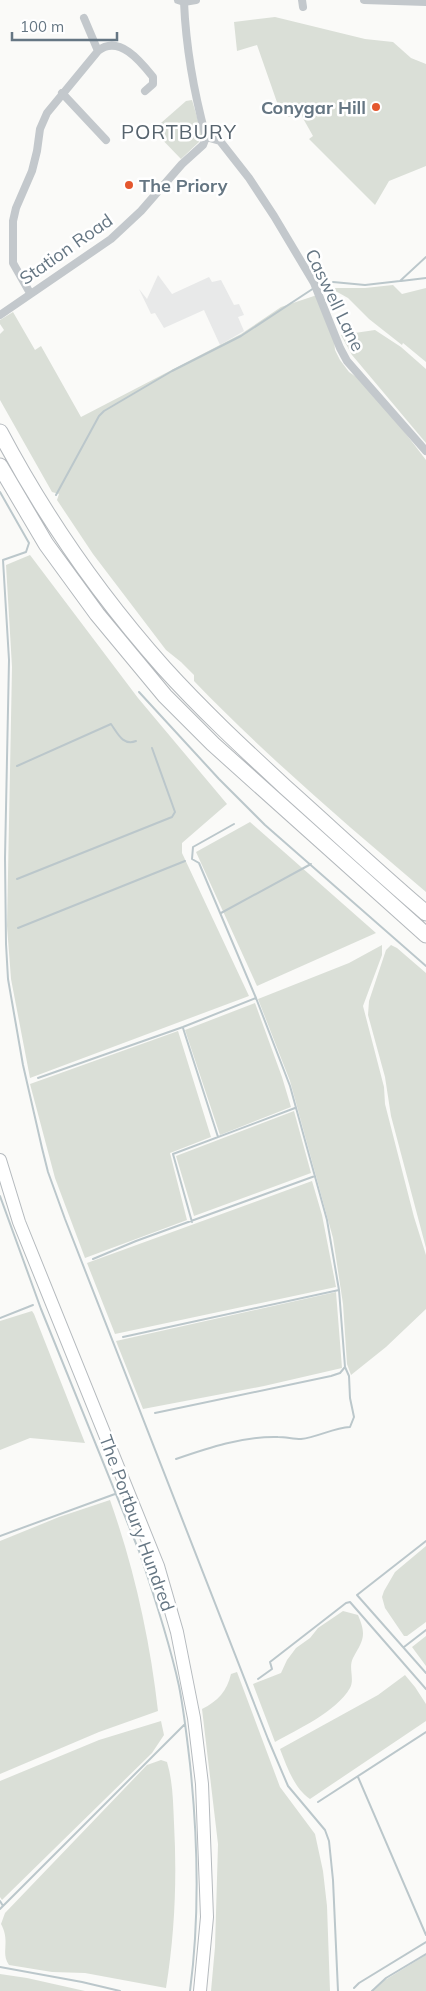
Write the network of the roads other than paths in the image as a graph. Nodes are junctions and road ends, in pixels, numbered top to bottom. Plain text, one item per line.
1 (196, 0) edge
2 (296, 0) edge
3 (364, 0) edge
4 (181, 1) edge
5 (302, 2) edge
6 (425, 2) edge
7 (84, 18) dead end
8 (98, 51) junction
9 (145, 91) dead end
10 (62, 93) junction
11 (206, 137) junction
12 (106, 140) dead end
13 (30, 293) junction
14 (0, 314) edge
15 (0, 432) edge
16 (426, 451) edge
17 (0, 466) edge
18 (426, 913) edge
19 (426, 935) edge
20 (0, 1160) edge
21 (200, 1991) edge

1 - 4 street
2 - 5 street
3 - 6 street
4 - 11 street
7 - 8 street
8 - 9 street
8 - 10 street
10 - 12 street
10 - 13 street
11 - 13 street, Station Road
11 - 16 street, Caswell Lane
13 - 14 street, Station Road
15 - 18 highway
17 - 19 highway
20 - 21 main road, The Portbury Hundred

